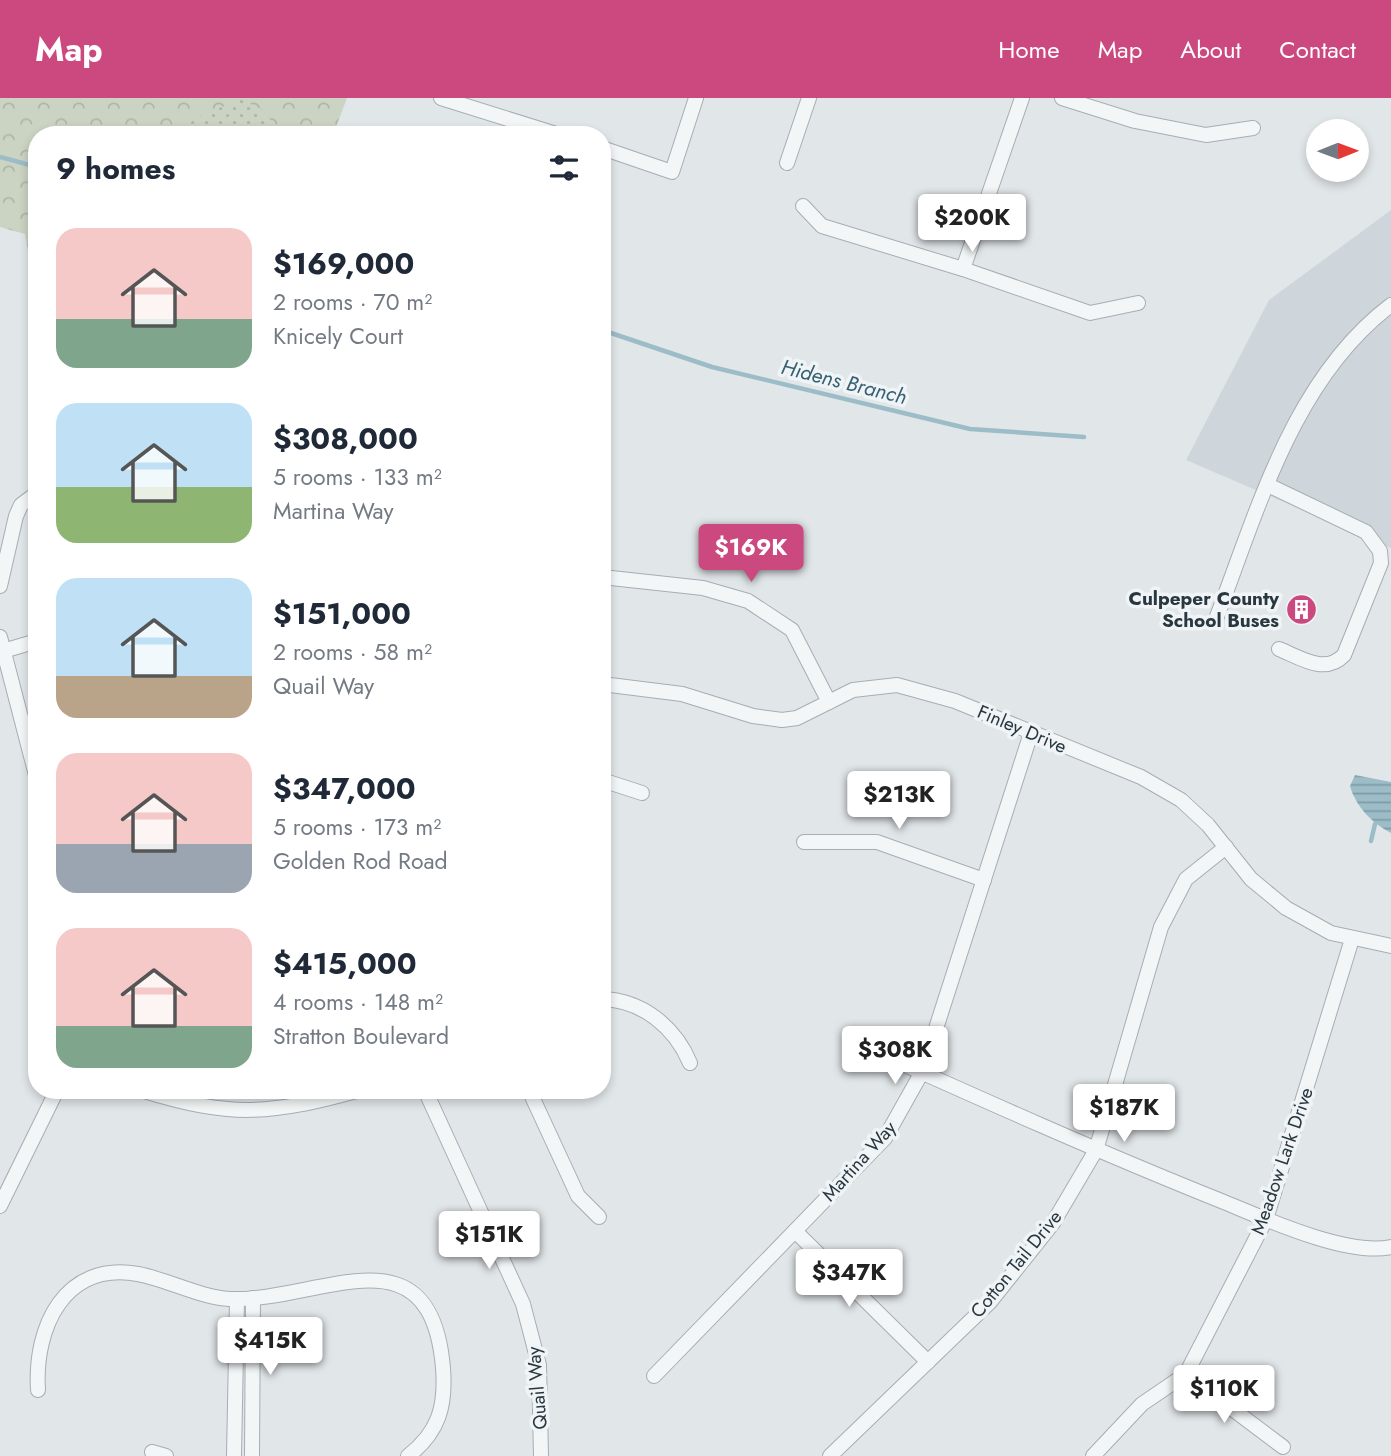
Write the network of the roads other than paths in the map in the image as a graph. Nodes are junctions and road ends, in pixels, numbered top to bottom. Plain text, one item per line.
1 (441, 98) edge
2 (696, 98) edge
3 (809, 98) edge
4 (1022, 98) edge
5 (1062, 98) edge
6 (530, 126) edge
7 (1253, 128) dead end
8 (611, 151) edge
9 (787, 163) dead end
10 (803, 206) dead end
11 (963, 269) junction
12 (1138, 303) dead end
13 (1391, 305) edge
14 (1268, 485) junction
15 (28, 500) edge
16 (611, 578) edge
17 (0, 586) edge
18 (1216, 620) dead end
19 (28, 641) edge
20 (2, 644) edge
21 (1279, 649) dead end
22 (611, 685) edge
23 (829, 702) junction
24 (1031, 733) junction
25 (28, 744) edge
26 (611, 783) edge
27 (642, 793) dead end
28 (804, 842) dead end
29 (1226, 847) junction
30 (984, 880) junction
31 (1352, 939) junction
32 (1391, 946) edge
33 (611, 1000) edge
34 (863, 1046) dead end
35 (690, 1063) dead end
36 (922, 1072) junction
37 (53, 1099) edge
38 (174, 1099) edge
39 (328, 1099) edge
40 (429, 1099) edge
41 (532, 1099) edge
42 (1096, 1150) junction
43 (0, 1206) edge
44 (599, 1217) dead end
45 (1266, 1219) junction
46 (795, 1231) junction
47 (1391, 1247) edge
48 (237, 1298) junction
49 (253, 1298) junction
50 (928, 1362) junction
51 (1185, 1374) junction
52 (654, 1376) dead end
53 (37, 1390) dead end
54 (1283, 1447) dead end
55 (234, 1456) edge
56 (252, 1456) edge
57 (408, 1456) edge
58 (541, 1456) edge
59 (830, 1456) edge
60 (1093, 1456) edge

1 - 6 street
2 - 8 street
3 - 9 street
4 - 11 street
5 - 7 street
10 - 11 street
11 - 12 street
13 - 14 street
14 - 18 street
14 - 21 street
15 - 17 street
16 - 23 street
19 - 20 street
20 - 25 street
22 - 23 street, Finley Drive
23 - 24 street, Finley Drive
24 - 29 street, Finley Drive
24 - 30 street, Martina Way
26 - 27 street
28 - 30 street
29 - 31 street, Finley Drive
29 - 42 street, Cotton Tail Drive
30 - 36 street, Martina Way
31 - 32 street, Finley Drive
31 - 45 street, Meadow Lark Drive
33 - 35 street
34 - 36 street
36 - 42 street
36 - 46 street, Martina Way
37 - 43 street
38 - 39 street
40 - 58 street, Quail Way
41 - 44 street
42 - 45 street
42 - 50 street, Cotton Tail Drive
45 - 47 street
45 - 51 street, Meadow Lark Drive
46 - 50 street
46 - 52 street, Martina Way
48 - 49 street
48 - 53 street
48 - 55 street
49 - 56 street
49 - 57 street
50 - 59 street, Cotton Tail Drive
51 - 54 street
51 - 60 street, Meadow Lark Drive

